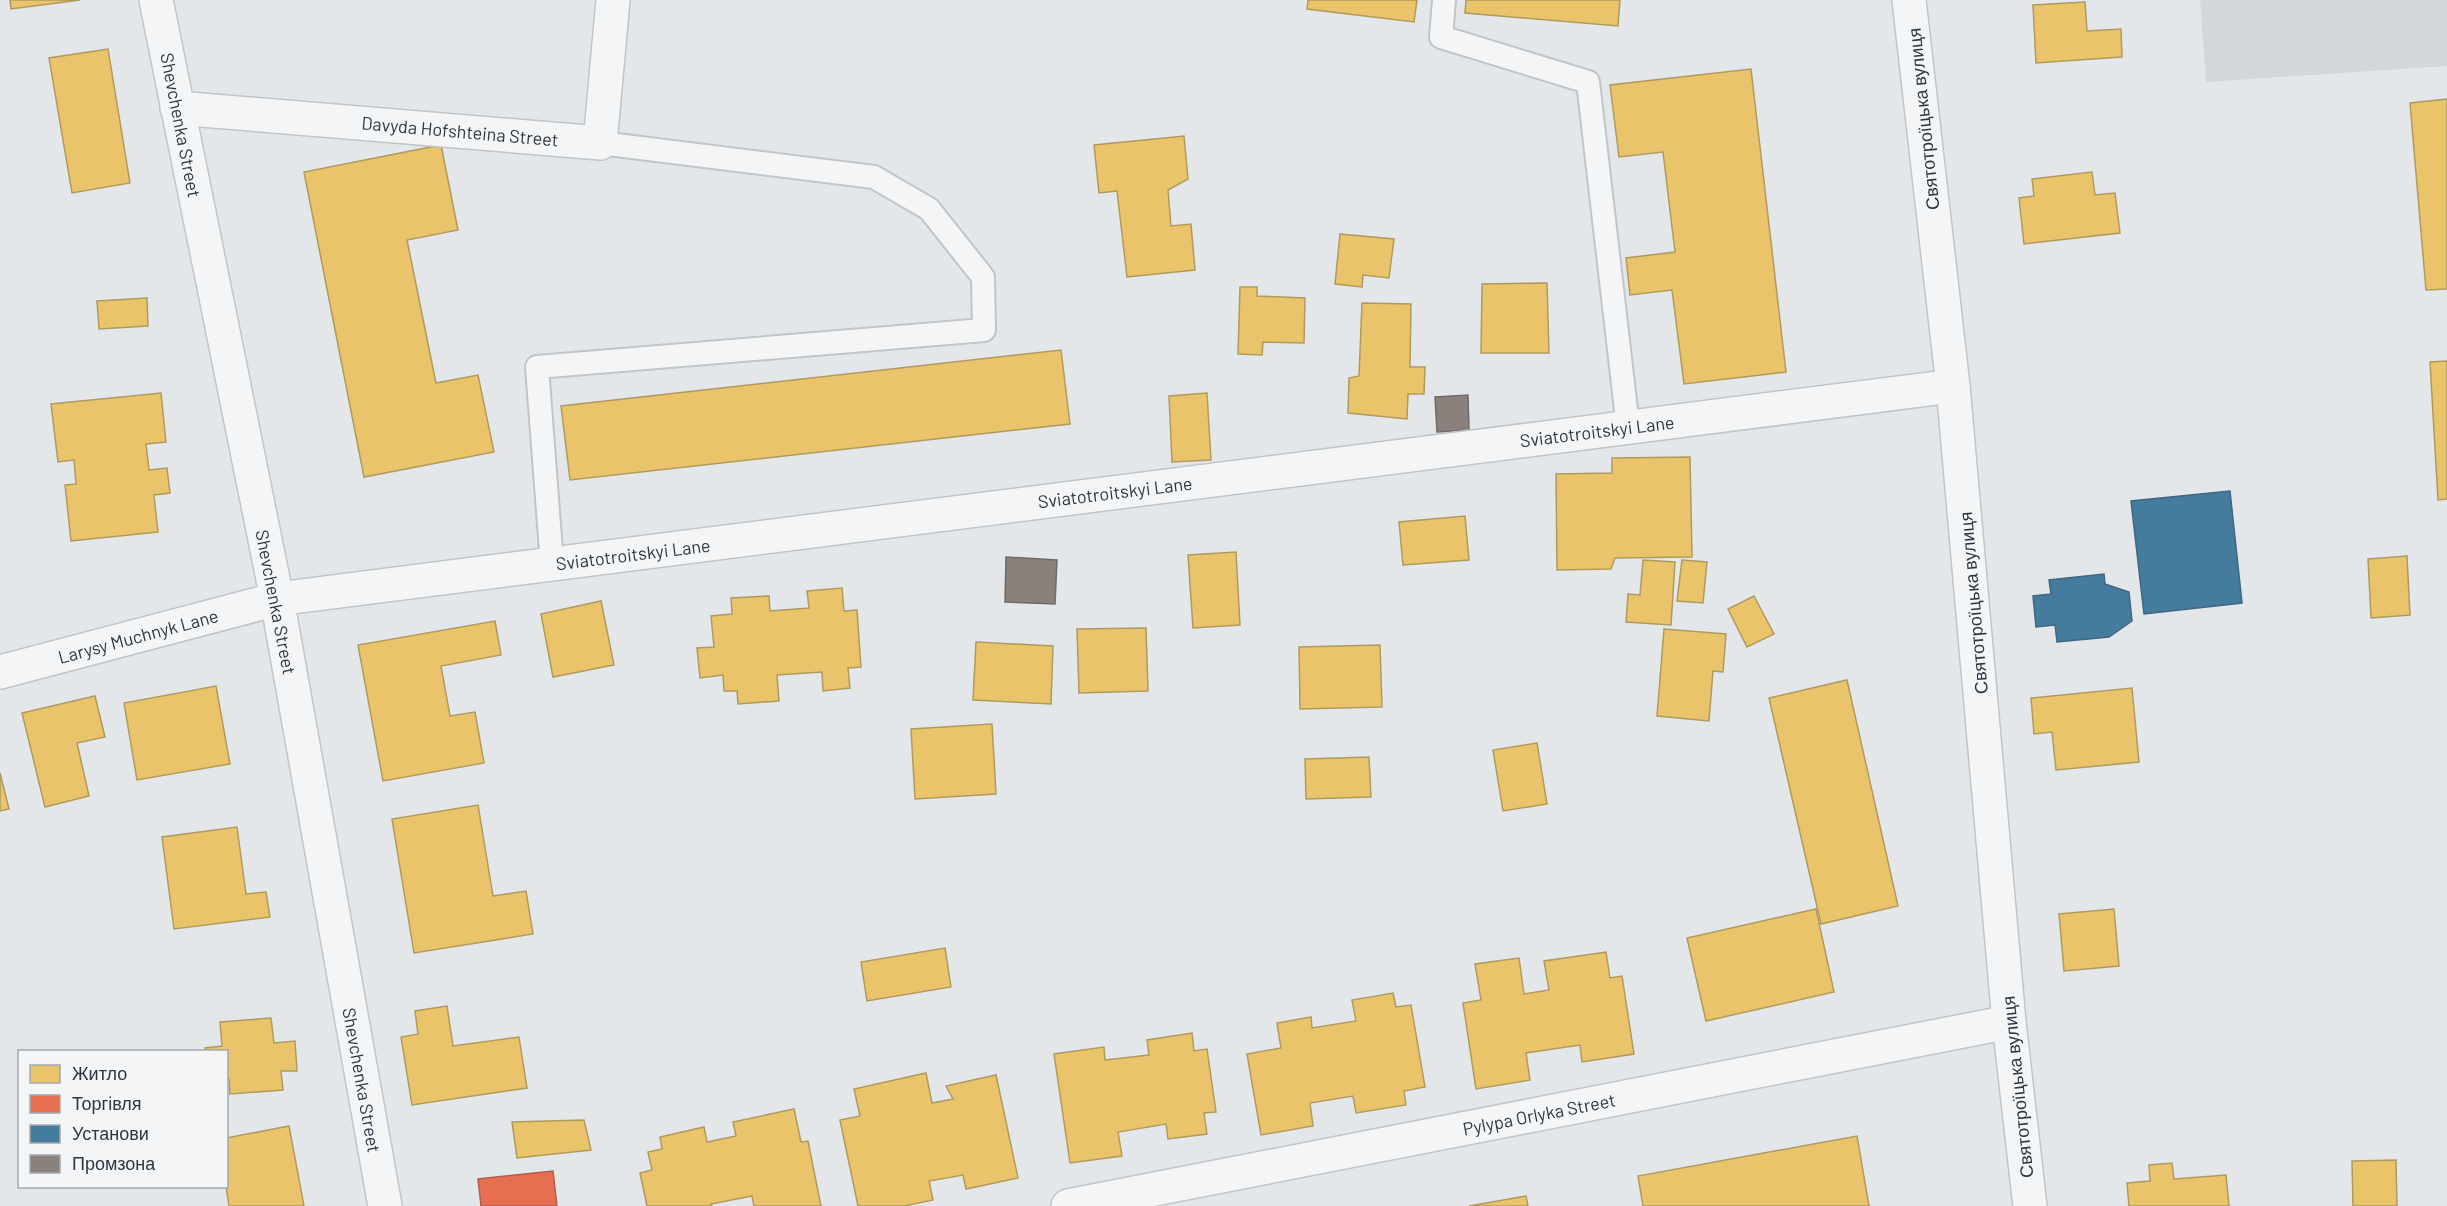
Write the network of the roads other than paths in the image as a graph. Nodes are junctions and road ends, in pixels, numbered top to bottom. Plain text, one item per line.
1 (156, 0) edge
2 (613, 0) edge
3 (1444, 0) edge
4 (1910, 0) edge
5 (177, 108) junction
6 (600, 143) junction
7 (1953, 386) junction
8 (1628, 427) junction
9 (552, 564) junction
10 (277, 599) junction
11 (0, 672) edge
12 (2010, 1022) junction
13 (385, 1206) edge
14 (1068, 1206) edge
15 (2030, 1206) edge

1 - 5 street, Shevchenka Street
2 - 6 street
3 - 8 lane
4 - 7 street, Святотроїцька вулиця
5 - 6 street, Davyda Hofshteina Street
5 - 10 street, Shevchenka Street
6 - 9 lane
7 - 8 street, Sviatotroitskyi Lane
7 - 12 street, Святотроїцька вулиця
8 - 9 street, Sviatotroitskyi Lane
9 - 10 street, Sviatotroitskyi Lane
10 - 11 street, Larysy Muchnyk Lane
10 - 13 street, Shevchenka Street
12 - 14 street, Pylypa Orlyka Street
12 - 15 street, Святотроїцька вулиця

